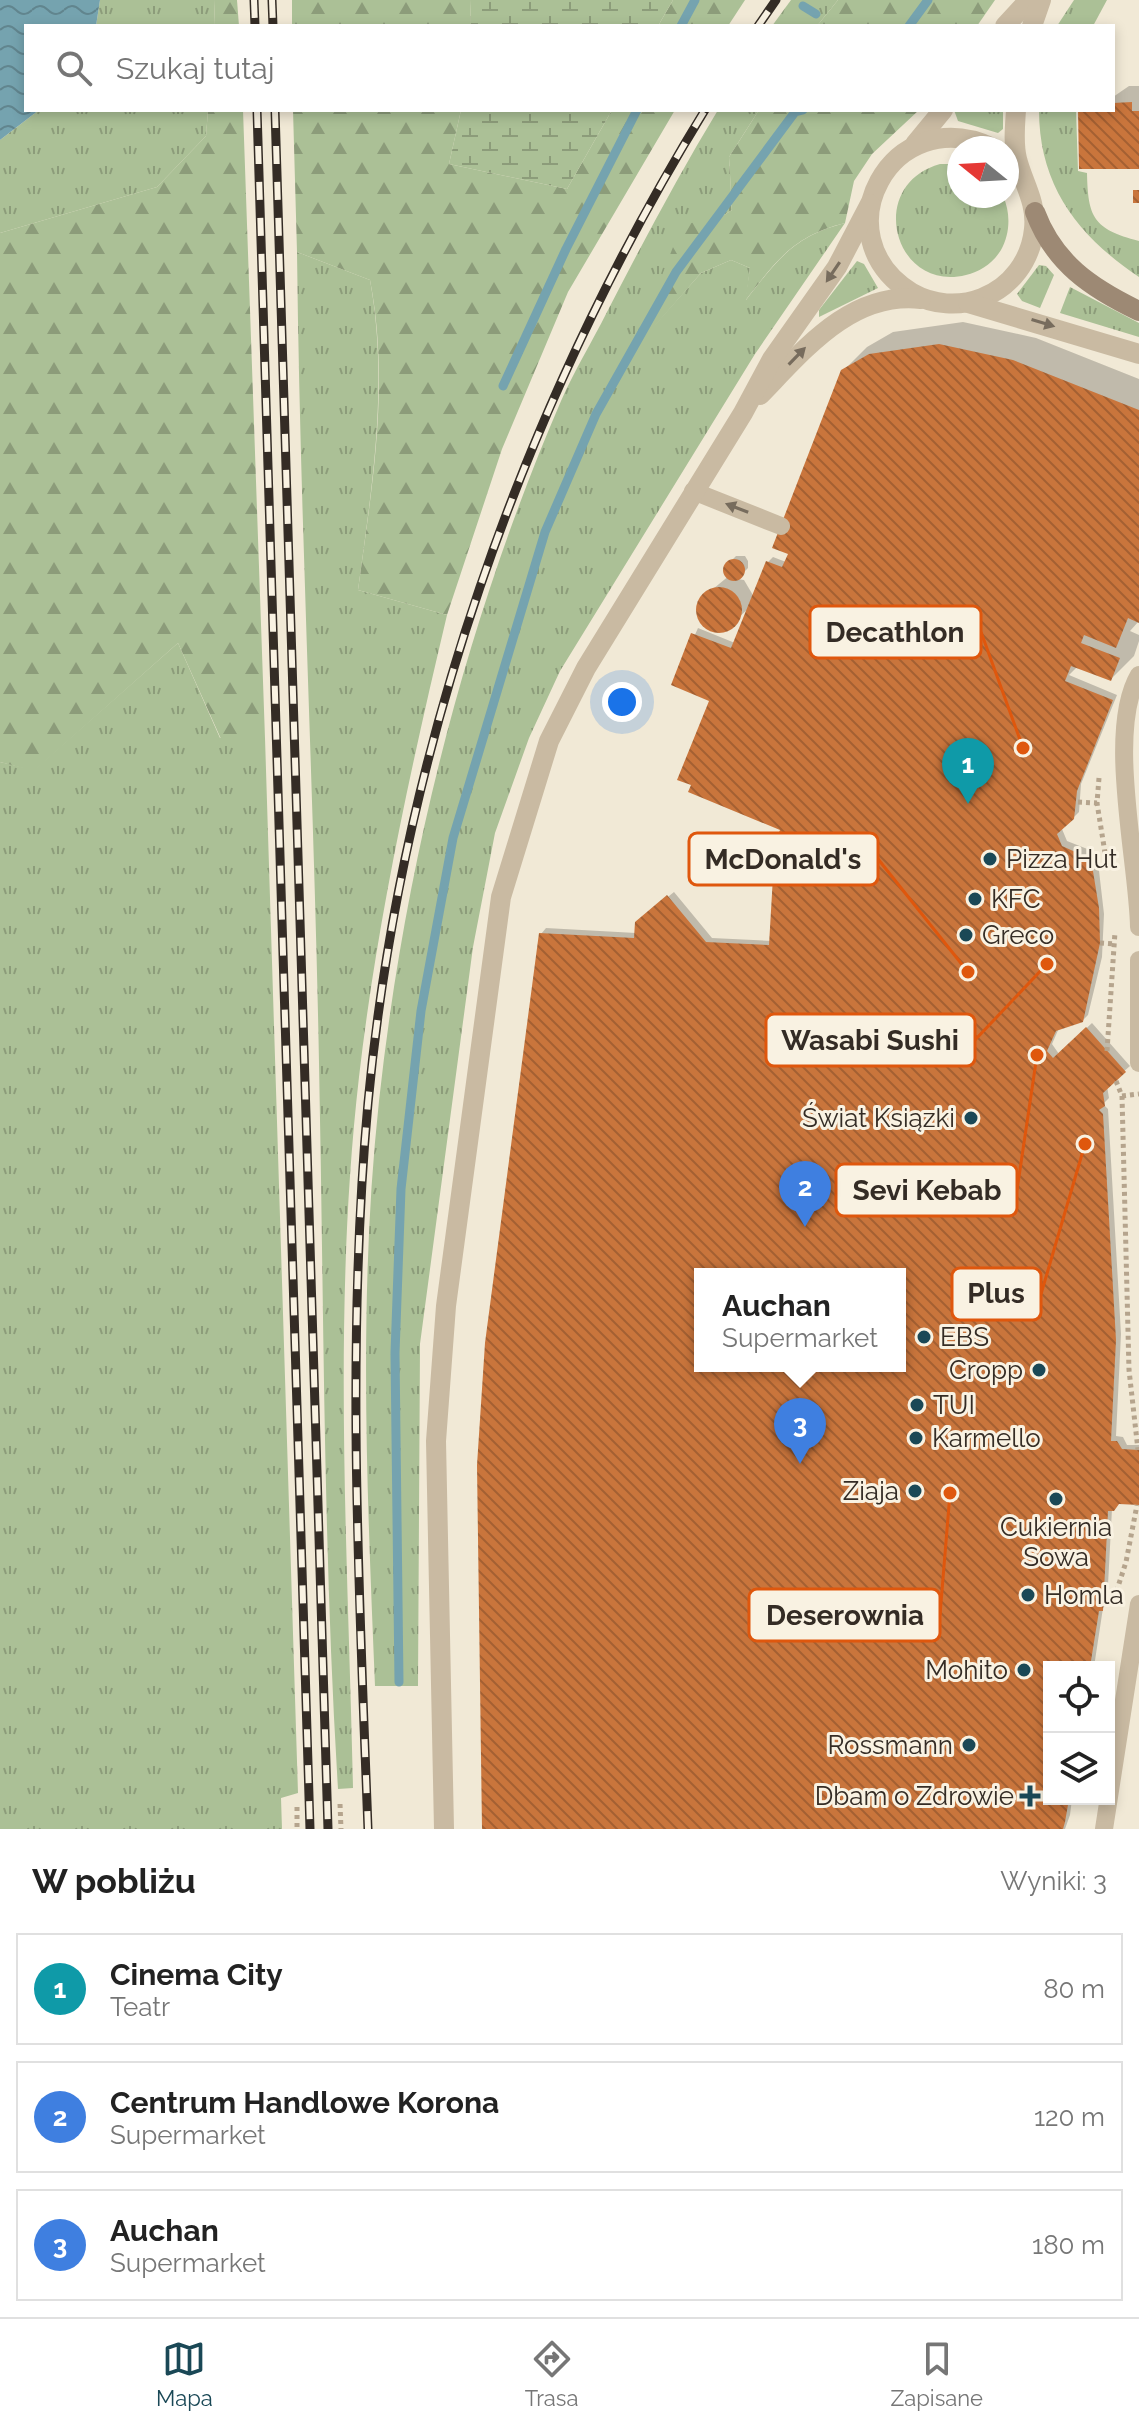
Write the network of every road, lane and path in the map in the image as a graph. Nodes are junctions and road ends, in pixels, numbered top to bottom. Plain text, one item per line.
1 (1029, 0) edge
2 (1041, 0) edge
3 (1007, 24) edge
4 (1033, 24) edge
5 (942, 112) edge
6 (1016, 112) edge
7 (947, 137) edge
8 (910, 148) junction
9 (1019, 173) edge
10 (1025, 180) junction
11 (870, 204) junction
12 (1035, 212) junction
13 (927, 300) junction
14 (968, 303) junction
15 (1139, 311) edge
16 (1139, 354) edge
17 (743, 413) junction
18 (693, 491) junction
19 (781, 526) dead end
20 (1139, 675) edge
21 (1133, 719) edge
22 (1100, 772) dead end
23 (1133, 784) edge
24 (1078, 802) dead end
25 (1097, 803) junction
26 (1108, 873) dead end
27 (1139, 927) edge
28 (1115, 929) dead end
29 (1100, 943) dead end
30 (1114, 944) junction
31 (1139, 960) edge
32 (1107, 1051) dead end
33 (1139, 1063) edge
34 (1116, 1081) dead end
35 (1139, 1094) edge
36 (1122, 1096) junction
37 (1138, 1450) edge
38 (1137, 1505) dead end
39 (1139, 1604) edge
40 (1111, 1613) dead end
41 (340, 1804) dead end
42 (297, 1807) dead end
43 (297, 1829) edge
44 (341, 1829) edge
45 (444, 1829) edge
46 (1104, 1829) edge

1 - 3 street
2 - 4 street
5 - 8 street
6 - 10 street
7 - 8 street
8 - 11 street
9 - 10 street
10 - 12 street
11 - 13 street
11 -> 17 street
12 - 14 street
12 - 15 main road
13 - 14 street
17 -> 13 street
14 -> 16 street
17 - 18 street
19 -> 18 lane
18 - 45 street
20 - 21 lane
21 - 23 lane
22 - 25 path
23 - 27 lane
24 - 25 path
25 - 26 path
28 - 30 path
29 - 30 path
30 - 32 path
31 - 33 lane
34 - 36 path
35 - 36 path
36 - 37 path
38 - 40 path
39 - 46 lane
41 - 44 path
42 - 43 path

